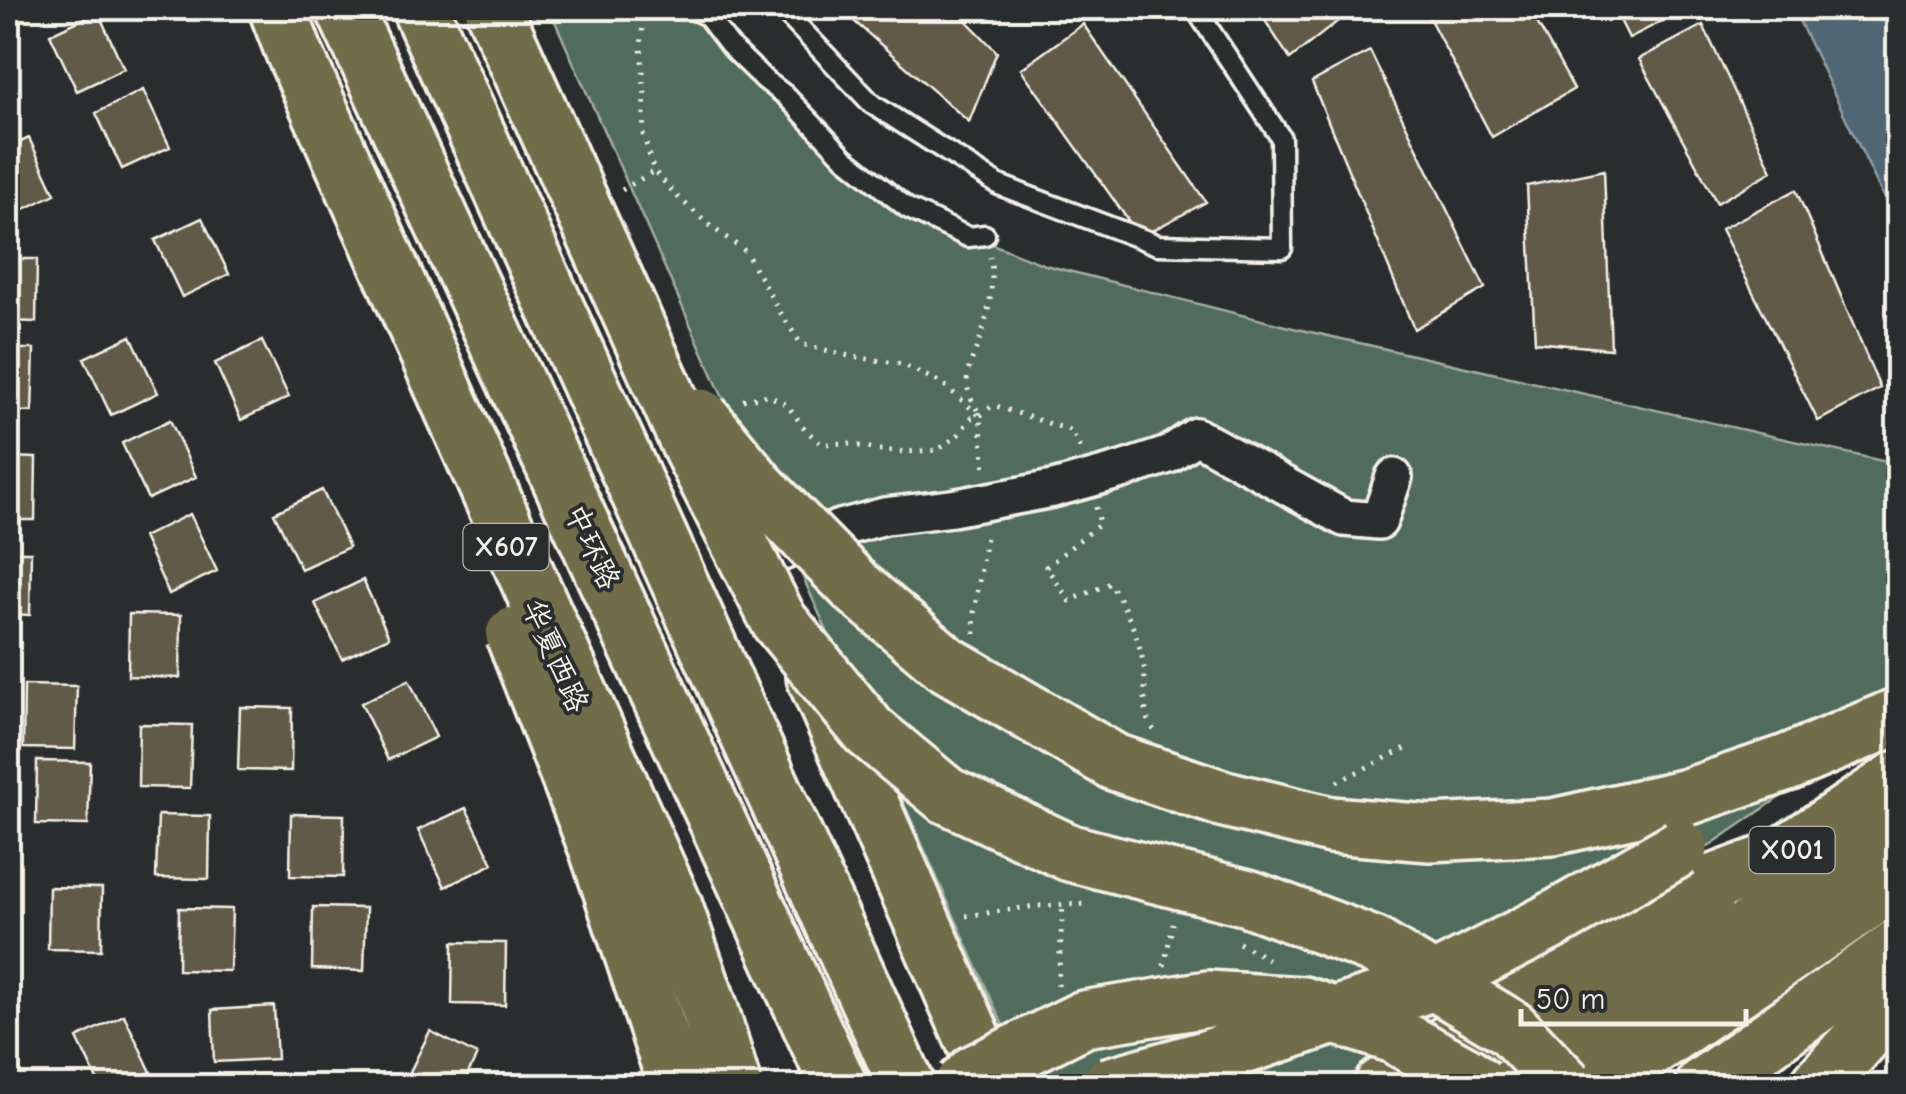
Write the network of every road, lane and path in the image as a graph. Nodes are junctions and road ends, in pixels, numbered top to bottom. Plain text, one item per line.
1 (261, 8) edge
2 (277, 8) edge
3 (344, 8) edge
4 (420, 8) edge
5 (494, 8) edge
6 (522, 8) edge
7 (644, 8) edge
8 (690, 8) edge
9 (781, 8) edge
10 (1196, 8) edge
11 (654, 170) junction
12 (606, 200) junction
13 (985, 235) joint
14 (651, 358) junction
15 (743, 400) dead end
16 (448, 402) junction
17 (980, 416) junction
18 (1394, 476) dead end
19 (1090, 479) junction
20 (988, 500) junction
21 (764, 560) junction
22 (975, 633) dead end
23 (1898, 716) edge
24 (1155, 732) dead end
25 (1408, 747) dead end
26 (1898, 778) edge
27 (1326, 788) dead end
28 (1898, 828) edge
29 (1799, 870) junction
30 (1898, 880) edge
31 (1064, 904) junction
32 (1092, 904) dead end
33 (1898, 908) edge
34 (924, 925) junction
35 (1230, 939) dead end
36 (1898, 948) edge
37 (1756, 950) junction
38 (1272, 962) dead end
39 (1057, 994) dead end
40 (1898, 998) edge
41 (1898, 1042) edge
42 (677, 1086) edge
43 (733, 1086) edge
44 (750, 1086) edge
45 (839, 1086) edge
46 (907, 1086) edge
47 (962, 1086) edge
48 (994, 1086) edge
49 (1108, 1086) edge
50 (1382, 1086) edge
51 (1456, 1086) edge
52 (1480, 1086) edge
53 (1518, 1086) edge
54 (1566, 1086) edge
55 (1595, 1086) edge
56 (1633, 1086) edge
57 (1703, 1086) edge
58 (1818, 1086) edge
59 (1868, 1086) edge

1 - 44 main road, 华夏西路 / X607
2 - 16 main road, bridge
3 - 45 main road, 中环路
4 - 46 main road
5 - 14 main road, bridge
6 - 12 main road
7 - 11 path
8 - 13 lane
9 - 10 lane
11 - 12 path
11 - 17 path
12 - 21 main road
13 - 17 path
14 - 23 main road, bridge
14 - 54 main road, bridge
15 - 17 path
16 - 42 main road, bridge
16 - 43 main road, bridge
17 - 19 path
17 - 20 path
18 - 19 street
19 - 20 street
19 - 24 path
20 - 21 street
20 - 22 path
21 - 34 main road
23 - 49 main road, X001, bridge
25 - 27 path
26 - 29 main road, X001
28 - 29 main road, X001
29 - 37 main road, X001
29 - 50 main road, X001
30 - 37 main road, X001
31 - 32 path
31 - 34 path
31 - 39 path
33 - 37 main road, X001
34 - 48 main road
35 - 38 path
36 - 57 main road
37 - 51 main road, X001, bridge
37 - 53 main road, X001
37 - 55 main road, X001
37 - 56 main road, X001
40 - 58 main road
41 - 59 main road
47 - 52 main road, bridge

